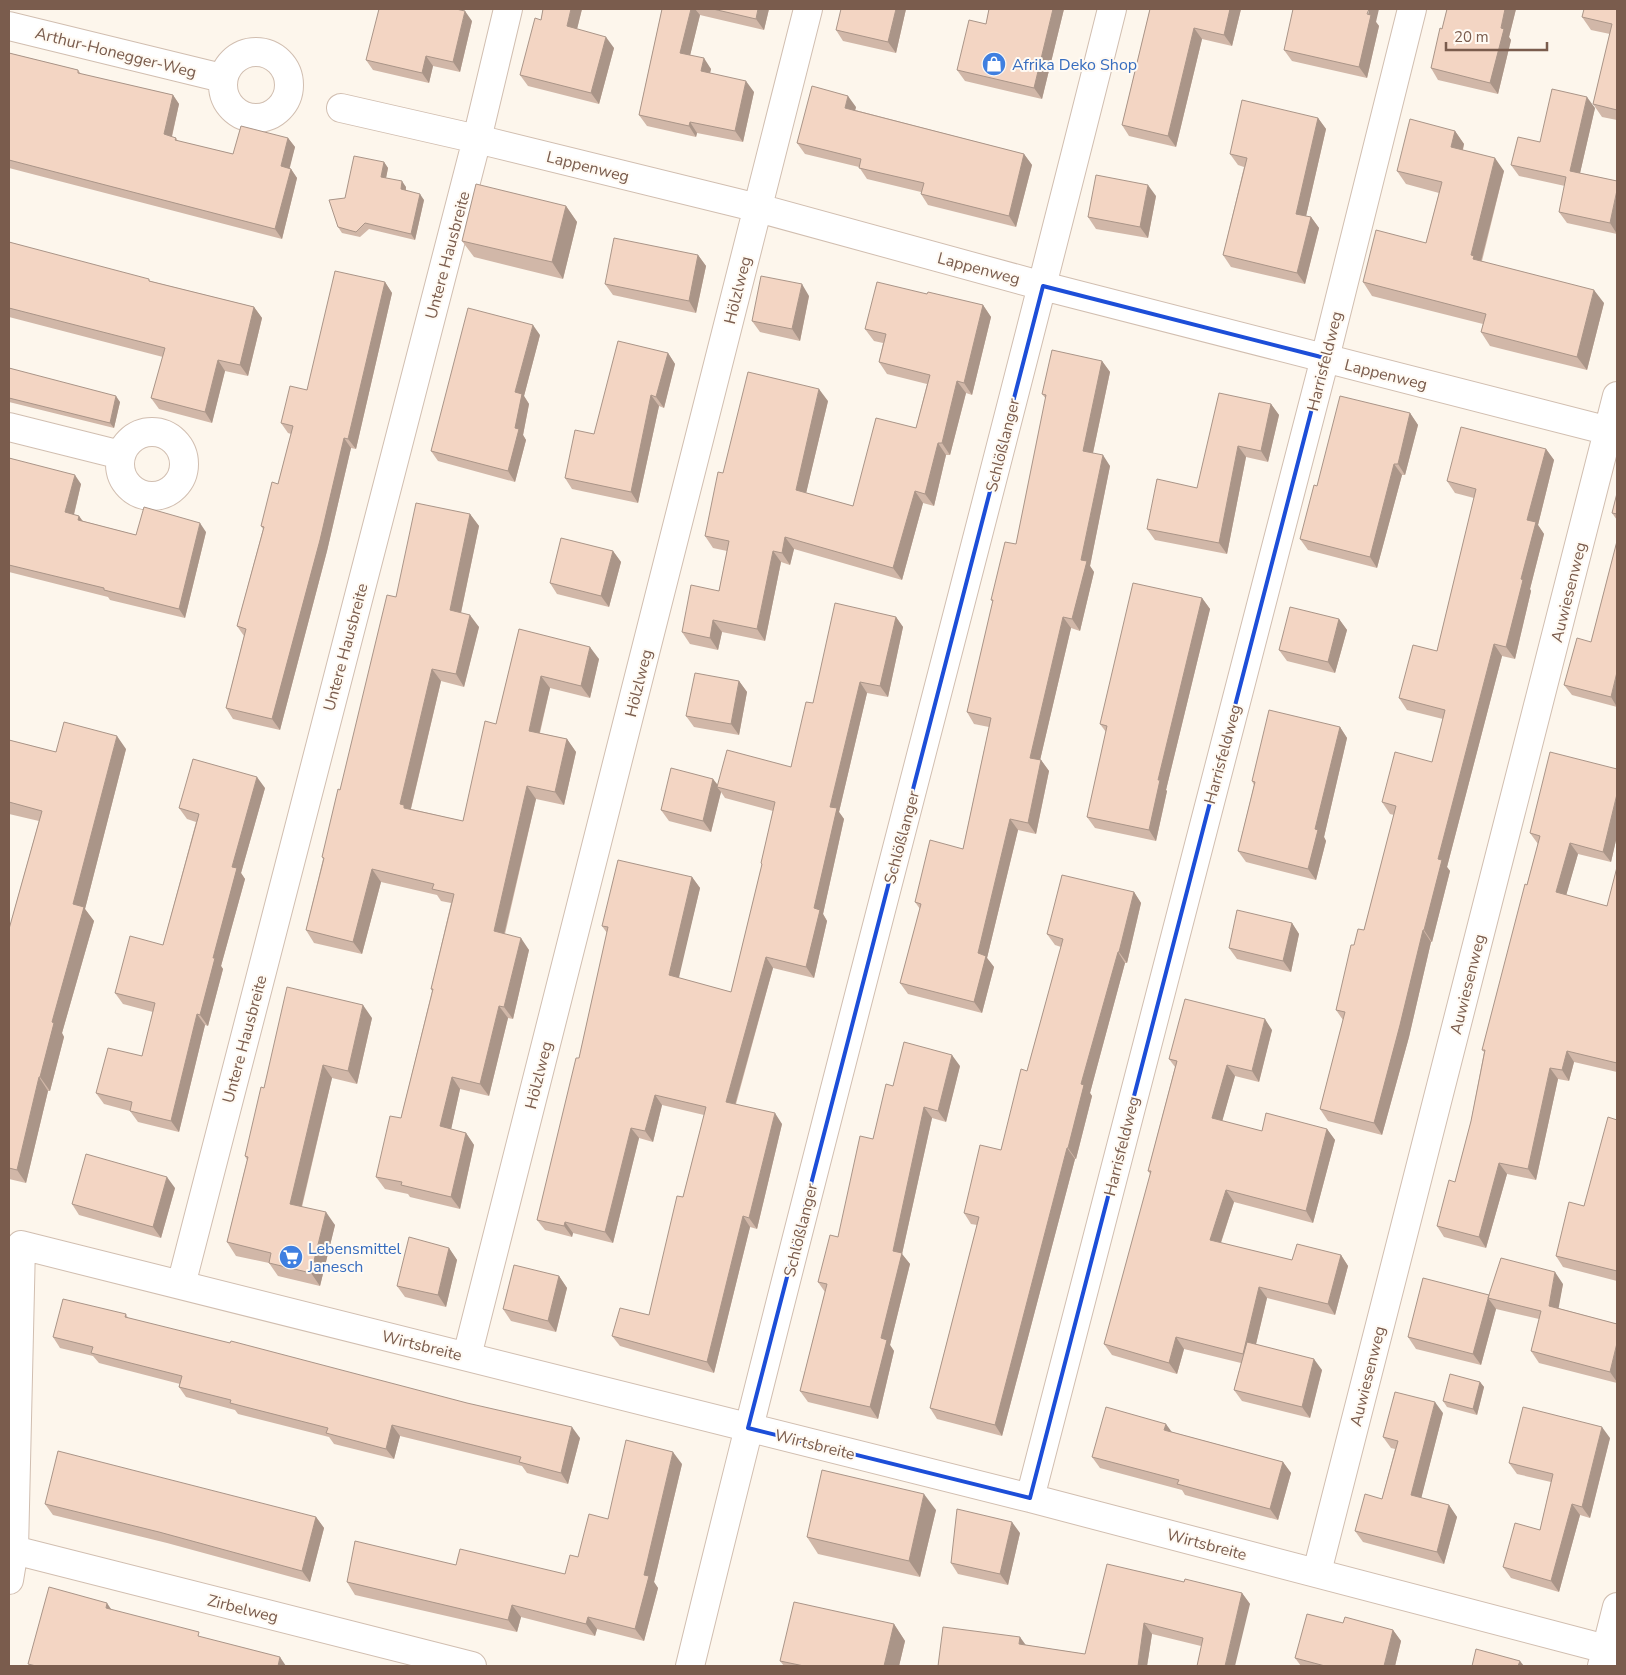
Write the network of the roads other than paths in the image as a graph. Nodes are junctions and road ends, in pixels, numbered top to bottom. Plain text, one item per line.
1 (508, 9) edge
2 (808, 9) edge
3 (1112, 9) edge
4 (1412, 9) edge
5 (9, 26) edge
6 (222, 78) dead end
7 (341, 108) dead end
8 (477, 139) junction
9 (758, 208) junction
10 (1043, 286) junction
11 (1324, 358) junction
12 (1617, 396) edge
13 (9, 427) edge
14 (1613, 432) edge
15 (121, 455) dead end
16 (180, 1285) junction
17 (467, 1356) junction
18 (748, 1428) junction
19 (1030, 1498) junction
20 (14, 1550) junction
21 (1317, 1572) junction
22 (9, 1580) edge
23 (1617, 1607) edge
24 (1604, 1658) edge
25 (472, 1666) edge
26 (690, 1666) edge

1 - 8 street, Untere Hausbreite
2 - 9 street, Hölzlweg
3 - 10 street, Schlößlanger
4 - 11 street, Harrisfeldweg
5 - 6 street, Arthur-Honegger-Weg
7 - 8 street, Lappenweg
8 - 9 street, Lappenweg
8 - 16 street, Untere Hausbreite
9 - 10 street, Lappenweg
9 - 17 street, Hölzlweg
10 - 11 street, Lappenweg
10 - 18 street, Schlößlanger
11 - 14 street, Lappenweg
11 - 19 street, Harrisfeldweg
12 - 14 street, Auwiesenweg
13 - 15 street
14 - 21 street, Auwiesenweg
16 - 17 street, Wirtsbreite
16 - 20 street, Wirtsbreite
17 - 18 street, Wirtsbreite
18 - 19 street, Wirtsbreite
18 - 26 street, Schlößlanger
19 - 21 street, Wirtsbreite
20 - 22 street
20 - 25 street, Zirbelweg
21 - 24 street, Wirtsbreite
23 - 24 street

